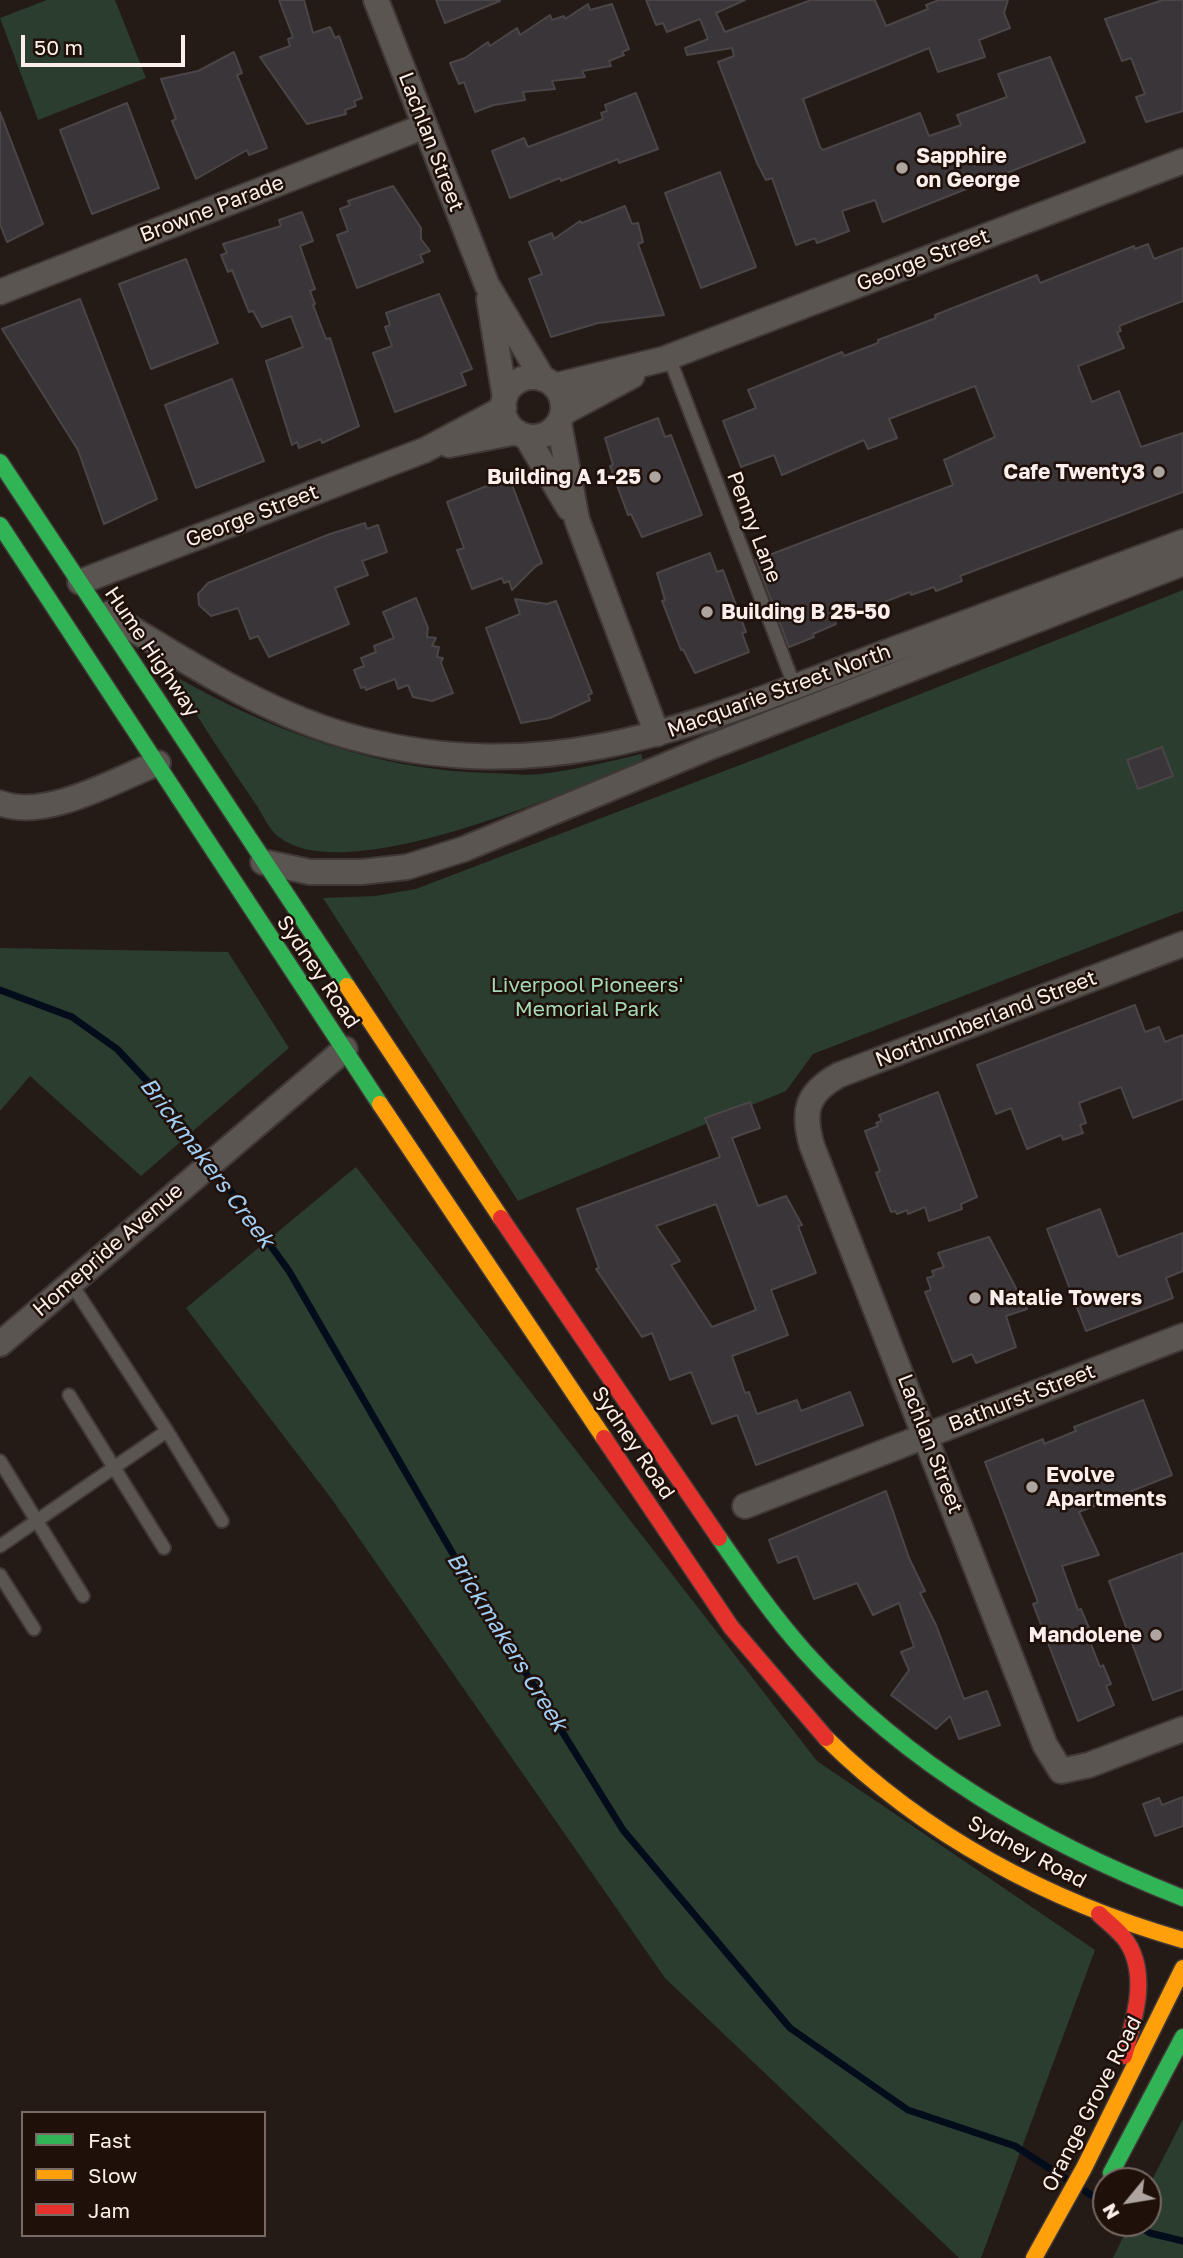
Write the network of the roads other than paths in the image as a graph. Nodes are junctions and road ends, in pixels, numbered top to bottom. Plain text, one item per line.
1 (376, 0) edge
2 (425, 127) junction
3 (1183, 161) edge
4 (487, 285) junction
5 (0, 292) edge
6 (666, 358) junction
7 (549, 382) junction
8 (504, 403) junction
9 (561, 418) junction
10 (521, 434) junction
11 (425, 450) junction
12 (0, 462) edge
13 (577, 520) junction
14 (0, 525) edge
15 (1183, 542) edge
16 (1183, 563) edge
17 (80, 582) junction
18 (99, 609) junction
19 (794, 687) junction
20 (804, 710) junction
21 (657, 734) junction
22 (158, 763) junction
23 (0, 803) edge
24 (191, 815) junction
25 (268, 865) junction
26 (1183, 944) edge
27 (359, 1038) junction
28 (806, 1113) joint
29 (71, 1283) junction
30 (1183, 1336) edge
31 (0, 1344) edge
32 (69, 1395) dead end
33 (167, 1432) junction
34 (927, 1434) junction
35 (0, 1461) edge
36 (115, 1468) junction
37 (745, 1506) dead end
38 (37, 1521) junction
39 (222, 1521) dead end
40 (0, 1546) edge
41 (164, 1548) dead end
42 (0, 1575) edge
43 (83, 1596) dead end
44 (34, 1629) dead end
45 (1183, 1729) edge
46 (1183, 1898) edge
47 (1097, 1912) junction
48 (1183, 1940) edge
49 (1183, 1968) edge
50 (1183, 2037) edge
51 (1183, 2056) edge
52 (1164, 2074) junction
53 (1111, 2116) junction
54 (1114, 2167) edge
55 (1034, 2258) edge

1 - 2 street, Lachlan Street
2 - 4 street, Lachlan Street
2 - 5 street, Browne Parade
3 - 6 street, George Street
4 - 7 street, Lachlan Street
4 - 8 street, Lachlan Street
6 - 7 street, George Street
6 - 9 street, George Street
6 - 19 lane, Penny Lane
7 - 8 street
7 - 9 street
8 - 10 street
8 - 11 street, George Street
9 - 10 street
9 - 13 street
10 - 11 street, George Street
10 - 13 street
11 - 17 street, George Street
12 - 17 highway, Hume Highway
13 - 21 street
14 - 22 highway
15 - 19 street, Macquarie Street North
16 - 20 street, Macquarie Street North
17 - 18 highway, Hume Highway
18 - 21 street, Macquarie Street North
18 - 25 highway, Hume Highway
19 - 20 lane, Penny Lane
19 - 21 street, Macquarie Street North
20 - 25 street, Macquarie Street North
22 - 23 street
22 - 24 highway
24 - 25 street, Macquarie Street North
24 - 27 highway, Sydney Road
25 - 27 highway, Sydney Road
26 - 28 street, Northumberland Street
27 - 29 street, Homepride Avenue
27 - 46 highway, Sydney Road
27 - 47 highway, Sydney Road
28 - 34 street, Lachlan Street
29 - 31 street, Homepride Avenue
29 - 33 lane
30 - 34 street, Bathurst Street
32 - 36 lane
33 - 36 lane
33 - 39 lane
34 - 37 street, Bathurst Street
34 - 45 street, Lachlan Street
35 - 38 lane
36 - 38 lane
36 - 41 lane
38 - 40 lane
38 - 43 lane
42 - 44 lane
47 - 48 highway, Sydney Road
47 - 53 highway
49 - 53 highway, Orange Grove Road
50 - 52 highway
51 - 52 highway
52 - 54 highway
53 - 55 highway, Orange Grove Road

